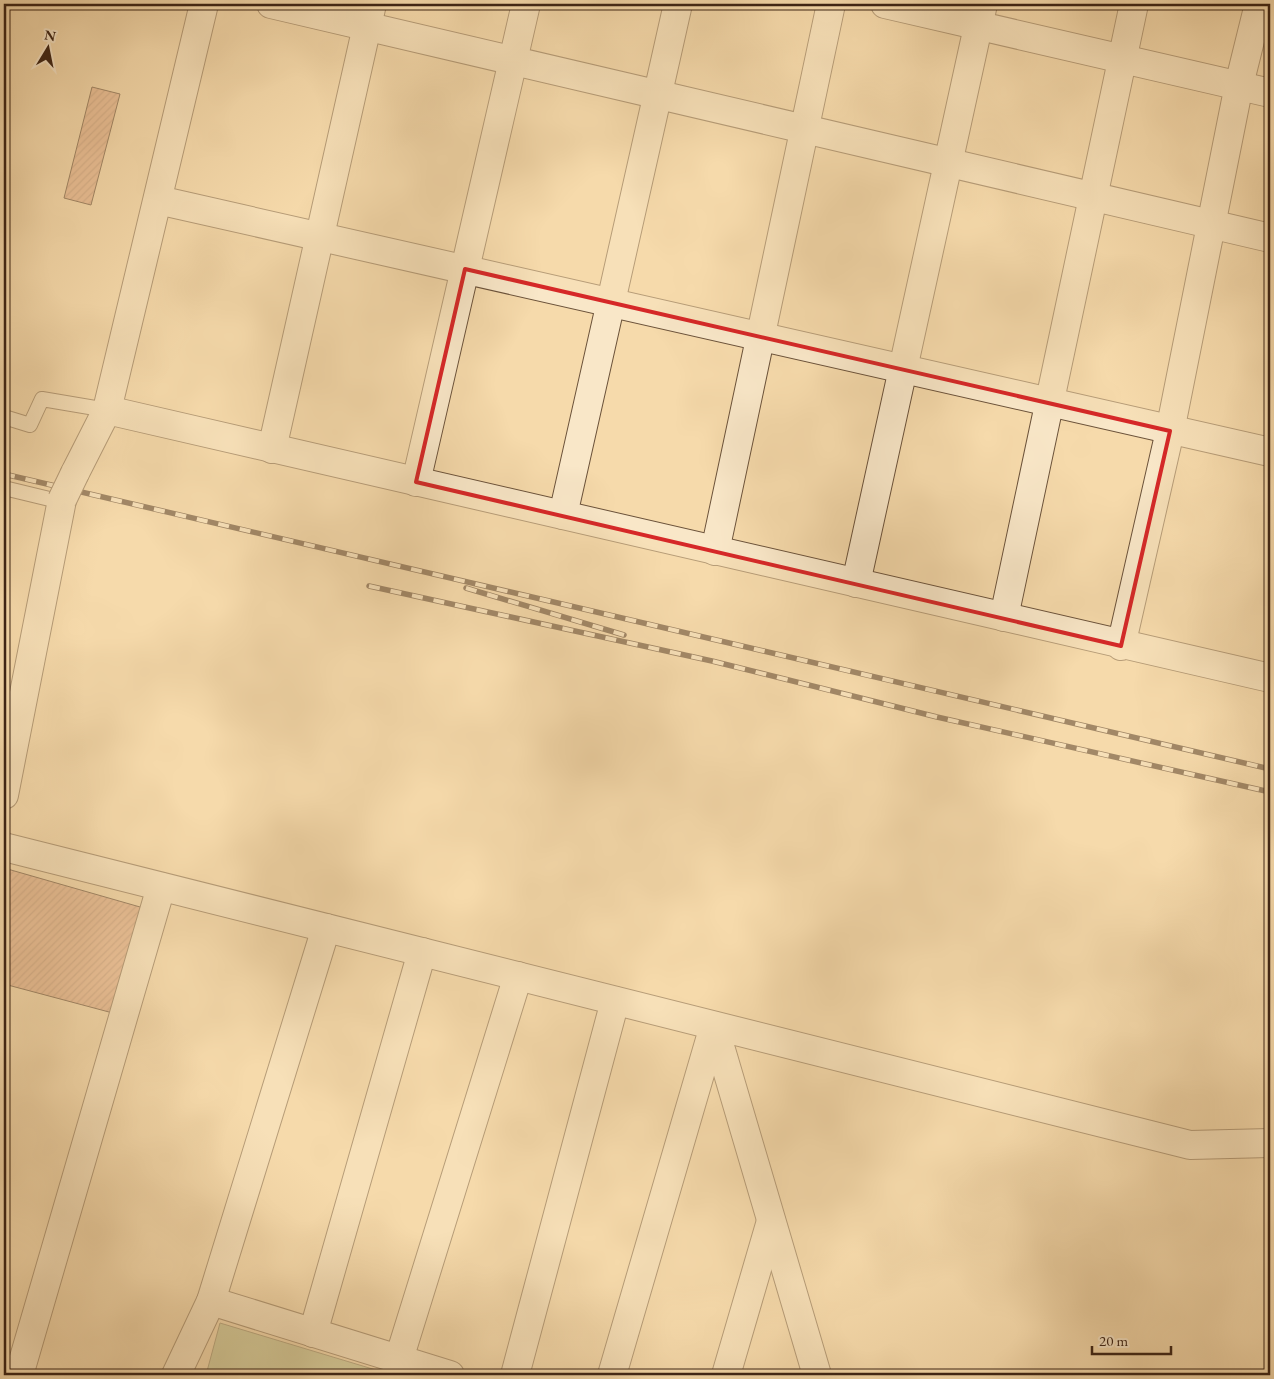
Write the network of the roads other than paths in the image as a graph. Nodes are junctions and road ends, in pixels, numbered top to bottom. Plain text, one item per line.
1 (204, 4) edge
2 (271, 4) edge
3 (526, 4) edge
4 (678, 4) edge
5 (831, 4) edge
6 (885, 4) edge
7 (1134, 4) edge
8 (1259, 4) edge
9 (370, 15) edge
10 (980, 15) edge
11 (513, 60) junction
12 (1122, 60) junction
13 (1239, 85) junction
14 (1270, 93) edge
15 (658, 94) junction
16 (805, 128) junction
17 (948, 161) junction
18 (1094, 195) junction
19 (158, 200) junction
20 (1212, 224) junction
21 (320, 236) junction
22 (1270, 238) edge
23 (465, 270) junction
24 (610, 302) junction
25 (761, 336) junction
26 (902, 368) junction
27 (1050, 401) junction
28 (108, 410) junction
29 (4, 417) edge
30 (1170, 431) junction
31 (272, 449) junction
32 (1270, 452) edge
33 (416, 482) junction
34 (4, 488) edge
35 (62, 501) junction
36 (563, 515) junction
37 (715, 551) junction
38 (856, 583) junction
39 (1004, 617) junction
40 (1121, 646) junction
41 (1270, 678) edge
42 (4, 795) edge
43 (4, 847) edge
44 (161, 886) junction
45 (326, 928) junction
46 (422, 952) junction
47 (518, 976) junction
48 (616, 1001) junction
49 (714, 1026) junction
50 (1270, 1143) edge
51 (771, 1220) junction
52 (211, 1302) junction
53 (313, 1333) junction
54 (393, 1364) edge
55 (19, 1375) edge
56 (176, 1375) edge
57 (450, 1375) edge
58 (515, 1375) edge
59 (612, 1375) edge
60 (726, 1375) edge
61 (817, 1375) edge

1 - 19 street
2 - 9 street
3 - 11 street
4 - 15 street
5 - 16 street
6 - 10 street
7 - 12 street
8 - 13 street
9 - 11 street
9 - 21 street
10 - 12 street
10 - 17 street
11 - 15 street
11 - 23 street
12 - 13 street
12 - 18 street
13 - 14 street
13 - 20 street
15 - 16 street
15 - 24 street
16 - 17 street
16 - 25 street
17 - 18 street
17 - 26 street
18 - 20 street
18 - 27 street
19 - 21 street
19 - 28 street
20 - 22 street
20 - 30 street
21 - 23 street
21 - 31 street
23 - 24 street
23 - 33 street
24 - 25 street
24 - 36 street
25 - 26 street
25 - 37 street
26 - 27 street
26 - 38 street
27 - 30 street
27 - 39 street
28 - 29 lane
28 - 31 street
28 - 35 street, bridge
30 - 32 street
30 - 40 street
31 - 33 street
33 - 36 street
34 - 35 lane
35 - 42 street
36 - 37 street
37 - 38 street
38 - 39 street
39 - 40 street
40 - 41 street
43 - 44 street
44 - 45 street
44 - 55 street
45 - 46 street
45 - 52 street
46 - 47 street
46 - 53 street
47 - 48 street
47 - 54 street
48 - 49 street
48 - 58 street
49 - 50 street
49 - 51 street
49 - 59 street
51 - 60 street
51 - 61 street
52 - 53 street
52 - 56 street
53 - 54 street
54 - 57 street

